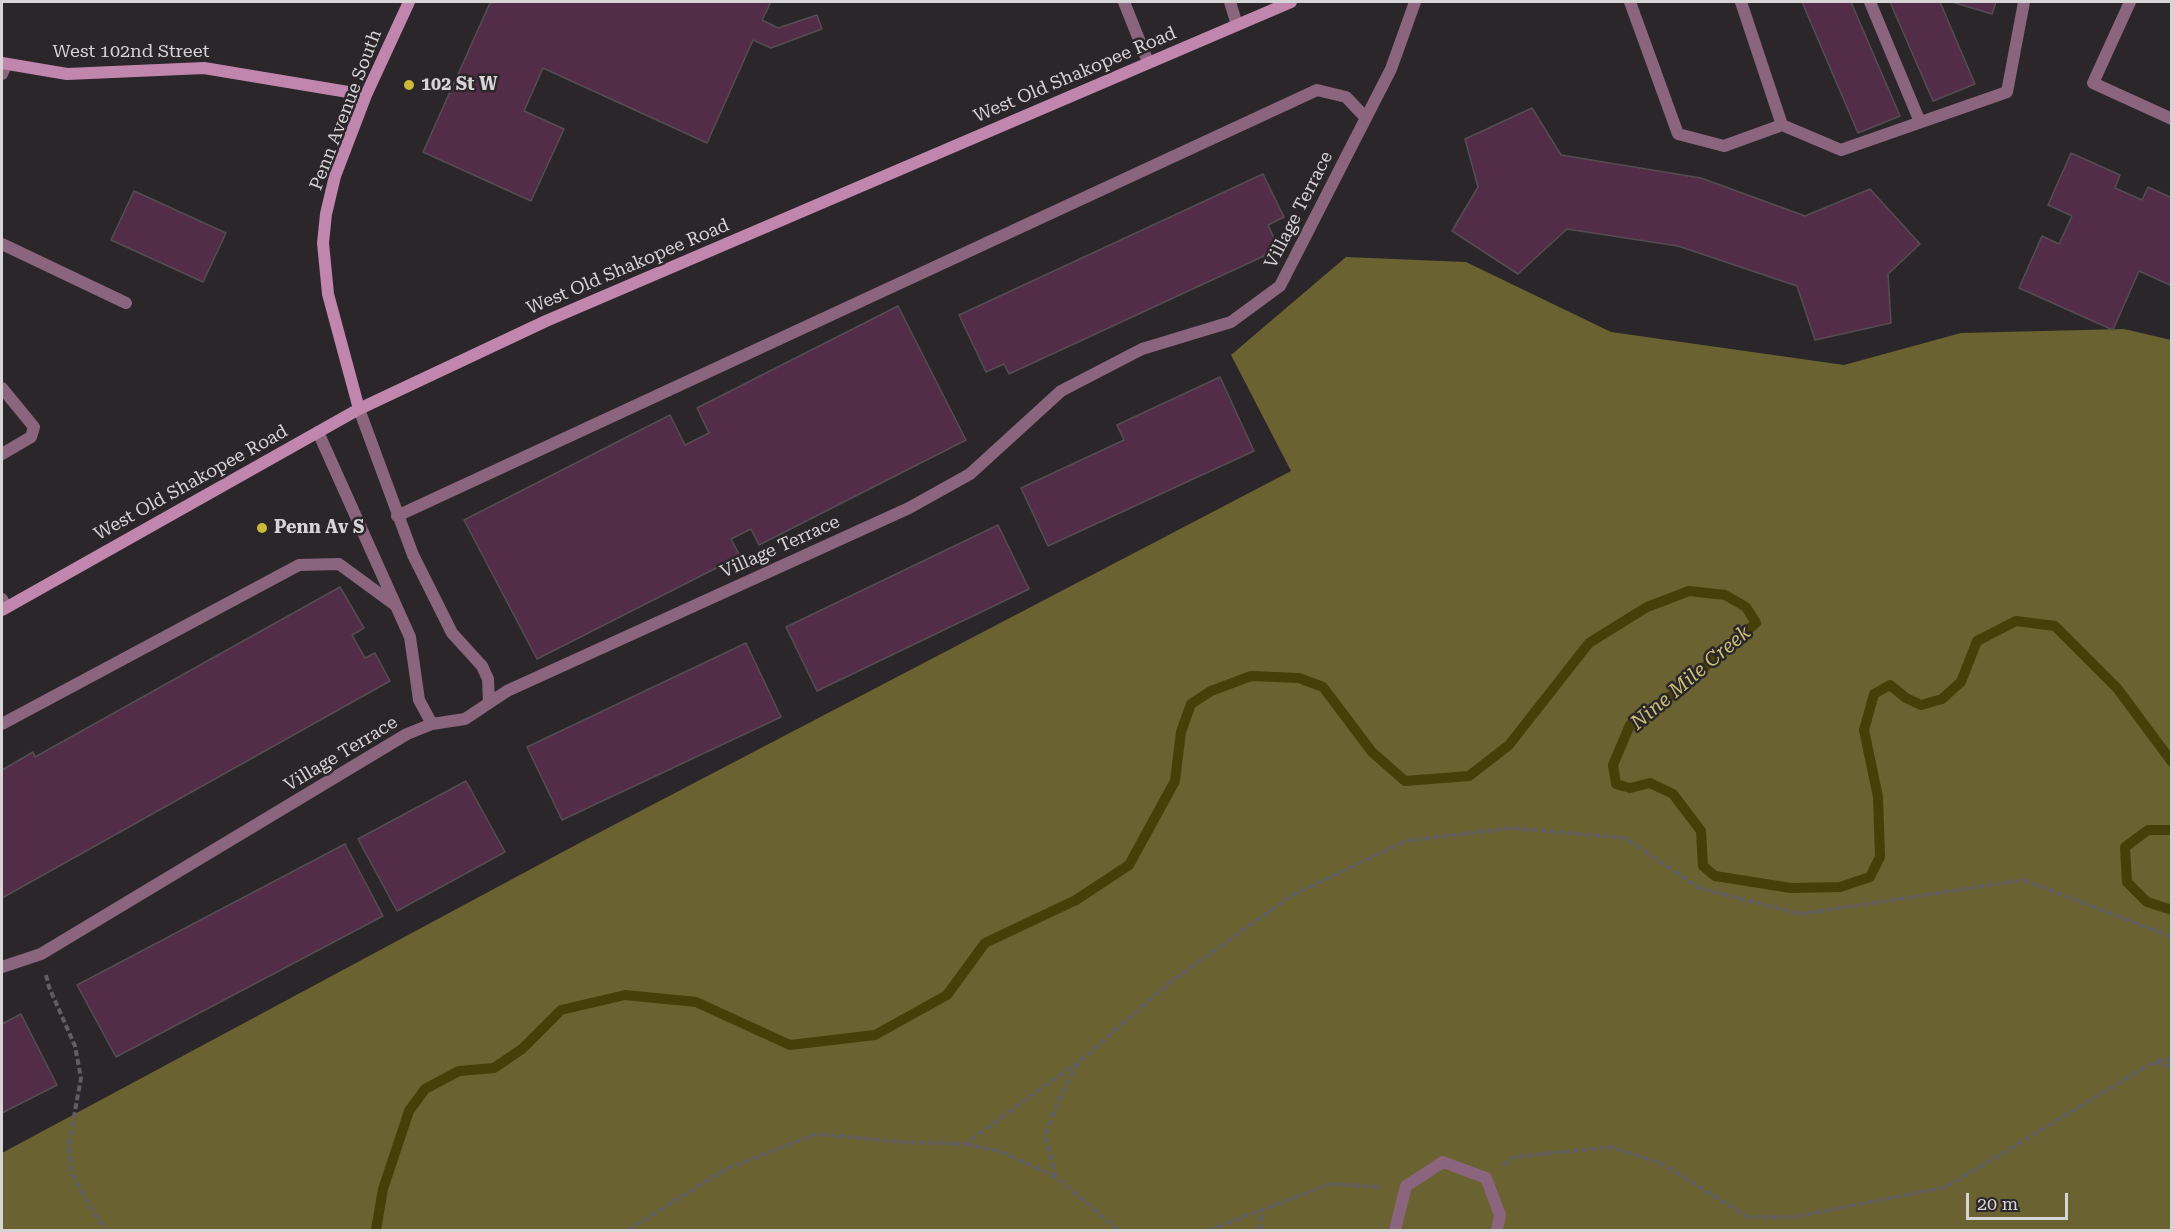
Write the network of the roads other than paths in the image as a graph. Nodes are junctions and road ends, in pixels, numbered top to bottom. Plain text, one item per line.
1 (409, 2) edge
2 (1124, 2) edge
3 (1230, 2) edge
4 (1291, 2) edge
5 (1415, 2) edge
6 (1630, 2) edge
7 (1741, 2) edge
8 (1870, 2) edge
9 (2024, 2) edge
10 (2130, 2) edge
11 (1237, 25) junction
12 (1148, 63) junction
13 (3, 67) edge
14 (366, 95) junction
15 (1366, 118) junction
16 (2172, 119) edge
17 (1920, 122) junction
18 (1782, 125) junction
19 (2, 243) edge
20 (126, 303) dead end
21 (2, 388) edge
22 (359, 409) junction
23 (318, 432) junction
24 (2, 454) edge
25 (397, 516) junction
26 (3, 605) edge
27 (395, 605) junction
28 (489, 703) junction
29 (2, 724) edge
30 (432, 724) junction
31 (2, 967) edge
32 (1395, 1230) edge
33 (1497, 1230) edge

1 - 14 main road, Penn Avenue South
2 - 12 street
3 - 11 street
4 - 11 main road, West Old Shakopee Road
5 - 15 street, Village Terrace
6 - 18 street
7 - 18 street
8 - 17 street
9 - 17 street
10 - 16 street
11 - 12 main road, West Old Shakopee Road
12 - 22 main road, West Old Shakopee Road
13 - 14 main road, West 102nd Street
14 - 22 main road, Penn Avenue South
15 - 25 street
15 - 28 street, Village Terrace
17 - 18 street
19 - 20 street
21 - 24 street
22 - 23 main road, West Old Shakopee Road
22 - 25 street
23 - 26 main road, West Old Shakopee Road
23 - 27 street
25 - 28 street
27 - 29 street
27 - 30 street
28 - 30 street, Village Terrace
30 - 31 street, Village Terrace
32 - 33 street

